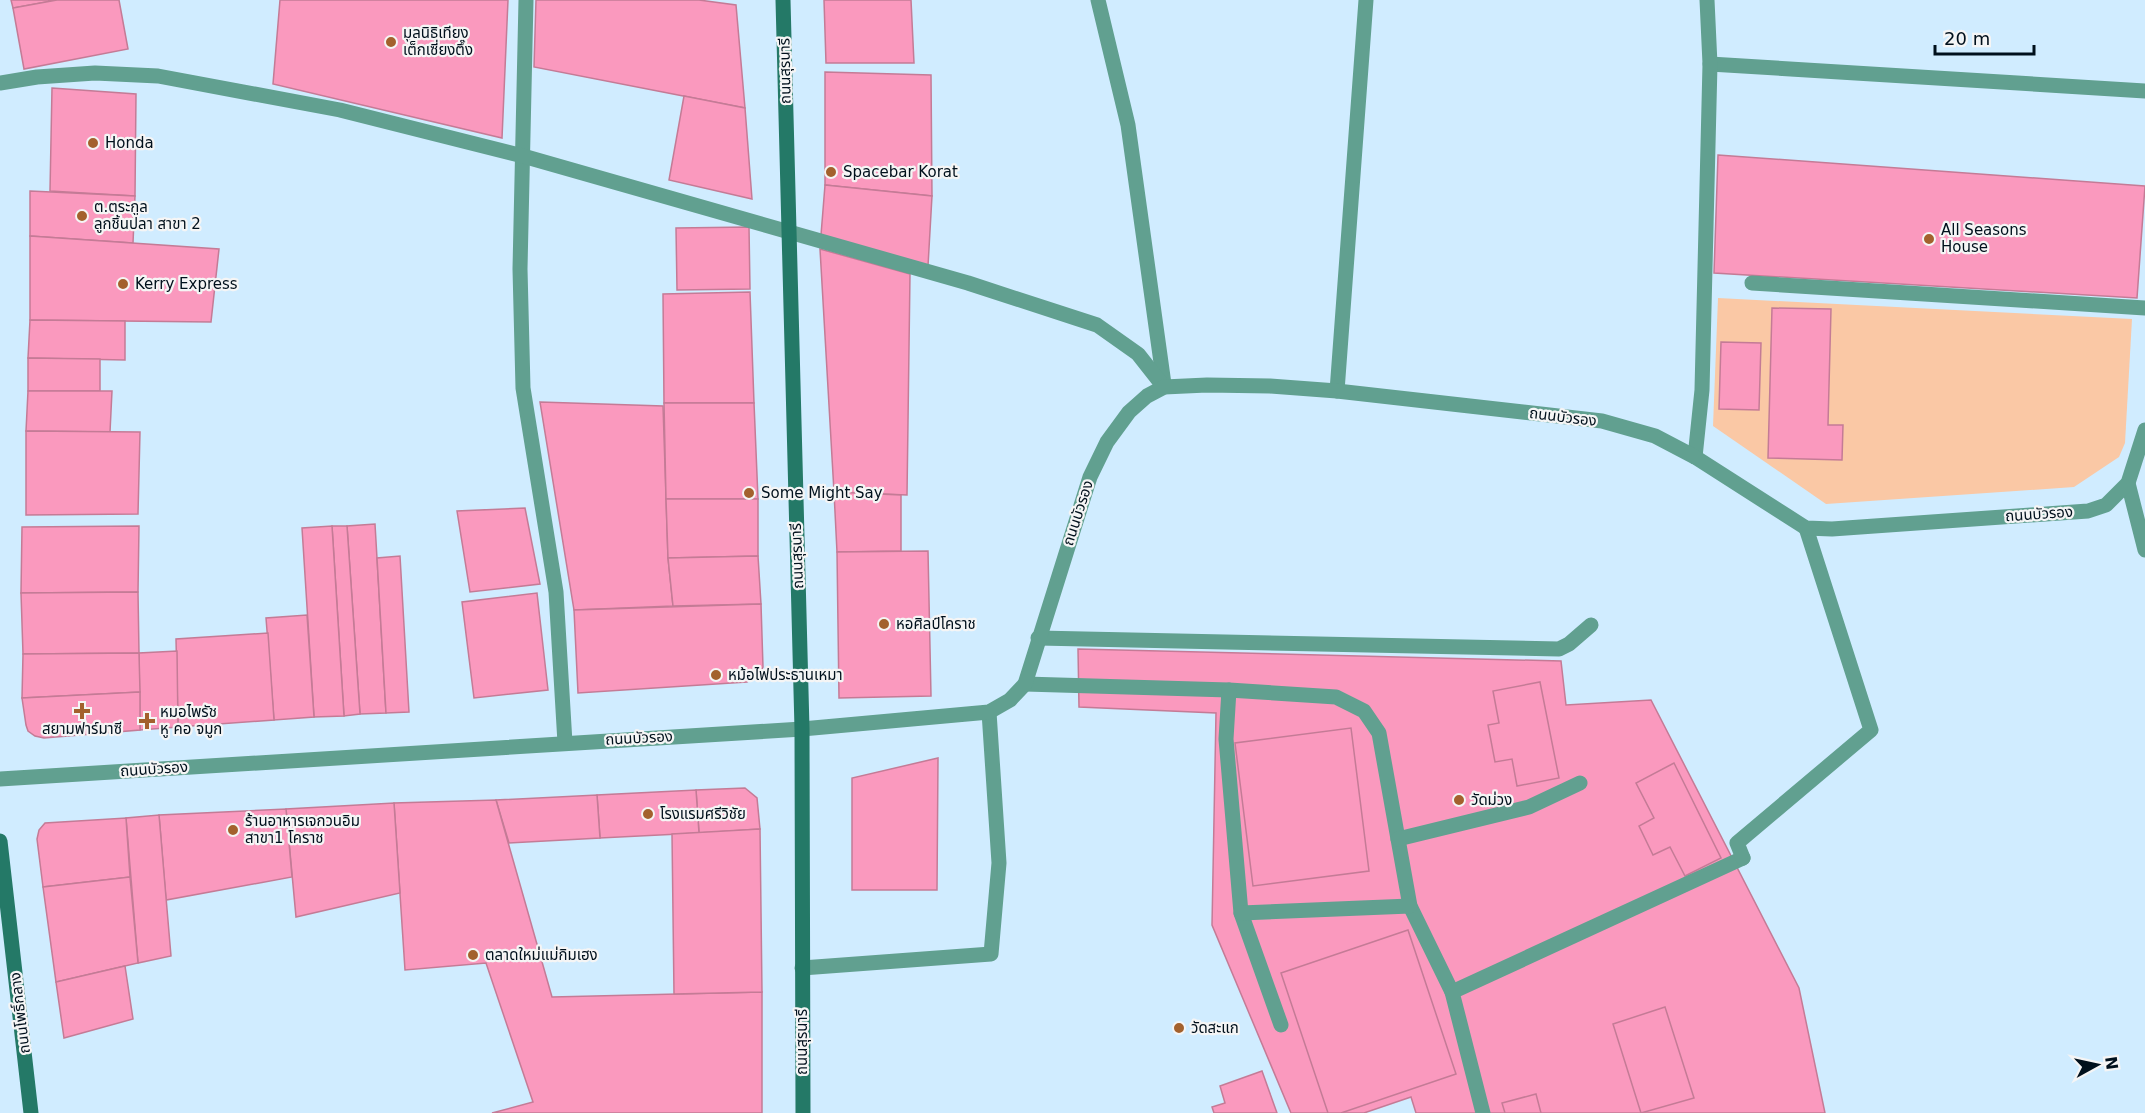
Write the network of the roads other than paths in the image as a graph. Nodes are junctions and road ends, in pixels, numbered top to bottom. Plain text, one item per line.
1 (526, 0) edge
2 (783, 0) edge
3 (1098, 0) edge
4 (1366, 0) edge
5 (1707, 0) edge
6 (1710, 64) junction
7 (0, 83) edge
8 (2145, 91) edge
9 (523, 156) junction
10 (789, 231) junction
11 (1752, 283) dead end
12 (2145, 308) edge
13 (1164, 387) junction
14 (1337, 392) junction
15 (2145, 430) edge
16 (1695, 457) junction
17 (2128, 483) junction
18 (1806, 528) junction
19 (2145, 550) edge
20 (1591, 625) dead end
21 (1038, 638) junction
22 (1025, 684) junction
23 (1229, 690) junction
24 (989, 712) junction
25 (802, 729) junction
26 (565, 743) junction
27 (0, 779) edge
28 (1580, 783) dead end
29 (1398, 839) junction
30 (0, 841) edge
31 (1410, 906) junction
32 (1241, 913) junction
33 (802, 968) junction
34 (1452, 992) junction
35 (1281, 1024) dead end
36 (31, 1113) edge
37 (803, 1113) edge
38 (1483, 1113) edge

1 - 9 street
2 - 10 main road, ถนนสุรนารี
3 - 13 street
4 - 14 street
5 - 6 street
6 - 8 street
6 - 16 street
7 - 9 street
9 - 10 street
9 - 26 street
10 - 13 street
10 - 25 main road, ถนนสุรนารี
11 - 12 street
13 - 14 street, ถนนบัวรอง
13 - 21 street, ถนนบัวรอง
14 - 16 street, ถนนบัวรอง
15 - 17 street, ถนนบัวรอง
16 - 18 street, ถนนบัวรอง
17 - 18 street, ถนนบัวรอง
17 - 19 street
18 - 34 street
20 - 21 street
21 - 22 street, ถนนบัวรอง
22 - 23 street
22 - 24 street, ถนนบัวรอง
23 - 29 street
23 - 32 street
24 - 25 street, ถนนบัวรอง
24 - 33 street
25 - 26 street, ถนนบัวรอง
25 - 33 main road, ถนนสุรนารี
26 - 27 street, ถนนบัวรอง
28 - 29 street
29 - 31 street
30 - 36 main road, ถนนโพธิ์กลาง
31 - 32 street
31 - 34 street
32 - 35 street
33 - 37 main road, ถนนสุรนารี
34 - 38 street

